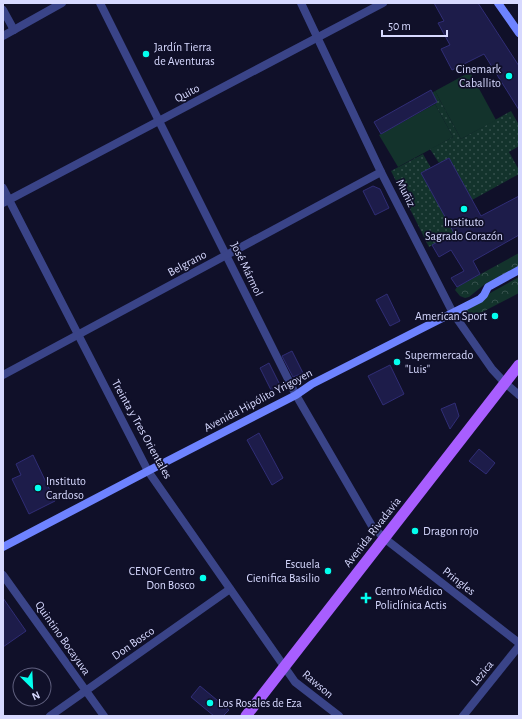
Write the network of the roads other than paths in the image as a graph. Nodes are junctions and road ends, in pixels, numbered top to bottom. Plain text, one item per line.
1 (62, 3) edge
2 (100, 3) edge
3 (301, 3) edge
4 (383, 3) edge
5 (498, 3) edge
6 (3, 10) edge
7 (14, 30) junction
8 (519, 33) edge
9 (3, 36) edge
10 (318, 38) junction
11 (160, 121) junction
12 (382, 172) junction
13 (3, 188) edge
14 (6, 202) edge
15 (227, 255) junction
16 (519, 270) edge
17 (453, 313) junction
18 (78, 335) junction
19 (519, 365) edge
20 (3, 375) edge
21 (505, 383) junction
22 (296, 395) junction
23 (519, 395) edge
24 (148, 471) junction
25 (384, 538) junction
26 (3, 547) edge
27 (3, 575) edge
28 (230, 589) junction
29 (519, 643) edge
30 (519, 646) edge
31 (285, 667) junction
32 (86, 692) junction
33 (50, 716) edge
34 (104, 716) edge
35 (246, 716) edge
36 (339, 716) edge
37 (463, 716) edge

1 - 7 street
2 - 11 street, José Mármol
3 - 10 street, Muñiz
4 - 10 street, Quito
5 - 8 main road
6 - 7 street
7 - 9 street
10 - 11 street, Quito
10 - 12 street, Muñiz
11 - 14 street, Quito
11 - 15 street, José Mármol
12 - 15 street, Belgrano
12 - 17 street, Muñiz
13 - 14 street, Treinta y Tres Orientales
14 - 18 street, Treinta y Tres Orientales
15 - 18 street, Belgrano
15 - 22 street, José Mármol
16 - 17 main road, Avenida Hipólito Yrigoyen
17 - 21 street, Muñiz
17 - 22 main road, Avenida Hipólito Yrigoyen
18 - 20 street, Belgrano
18 - 24 street, Treinta y Tres Orientales
19 - 21 main road, Avenida Rivadavia
21 - 23 street, Muñiz
21 - 25 main road, Avenida Rivadavia
22 - 24 main road, Avenida Hipólito Yrigoyen
22 - 25 street, José Mármol
24 - 26 main road, Avenida Hipólito Yrigoyen
24 - 28 street, Treinta y Tres Orientales
25 - 29 street, Pringles
25 - 31 main road, Avenida Rivadavia
27 - 32 street, Quintino Bocayuva
28 - 31 street, Treinta y Tres Orientales
28 - 32 street, Don Bosco
30 - 37 street, Lezica
31 - 35 main road, Avenida Rivadavia
31 - 36 street, Rawson
32 - 33 street, Don Bosco
32 - 34 street, Quintino Bocayuva

